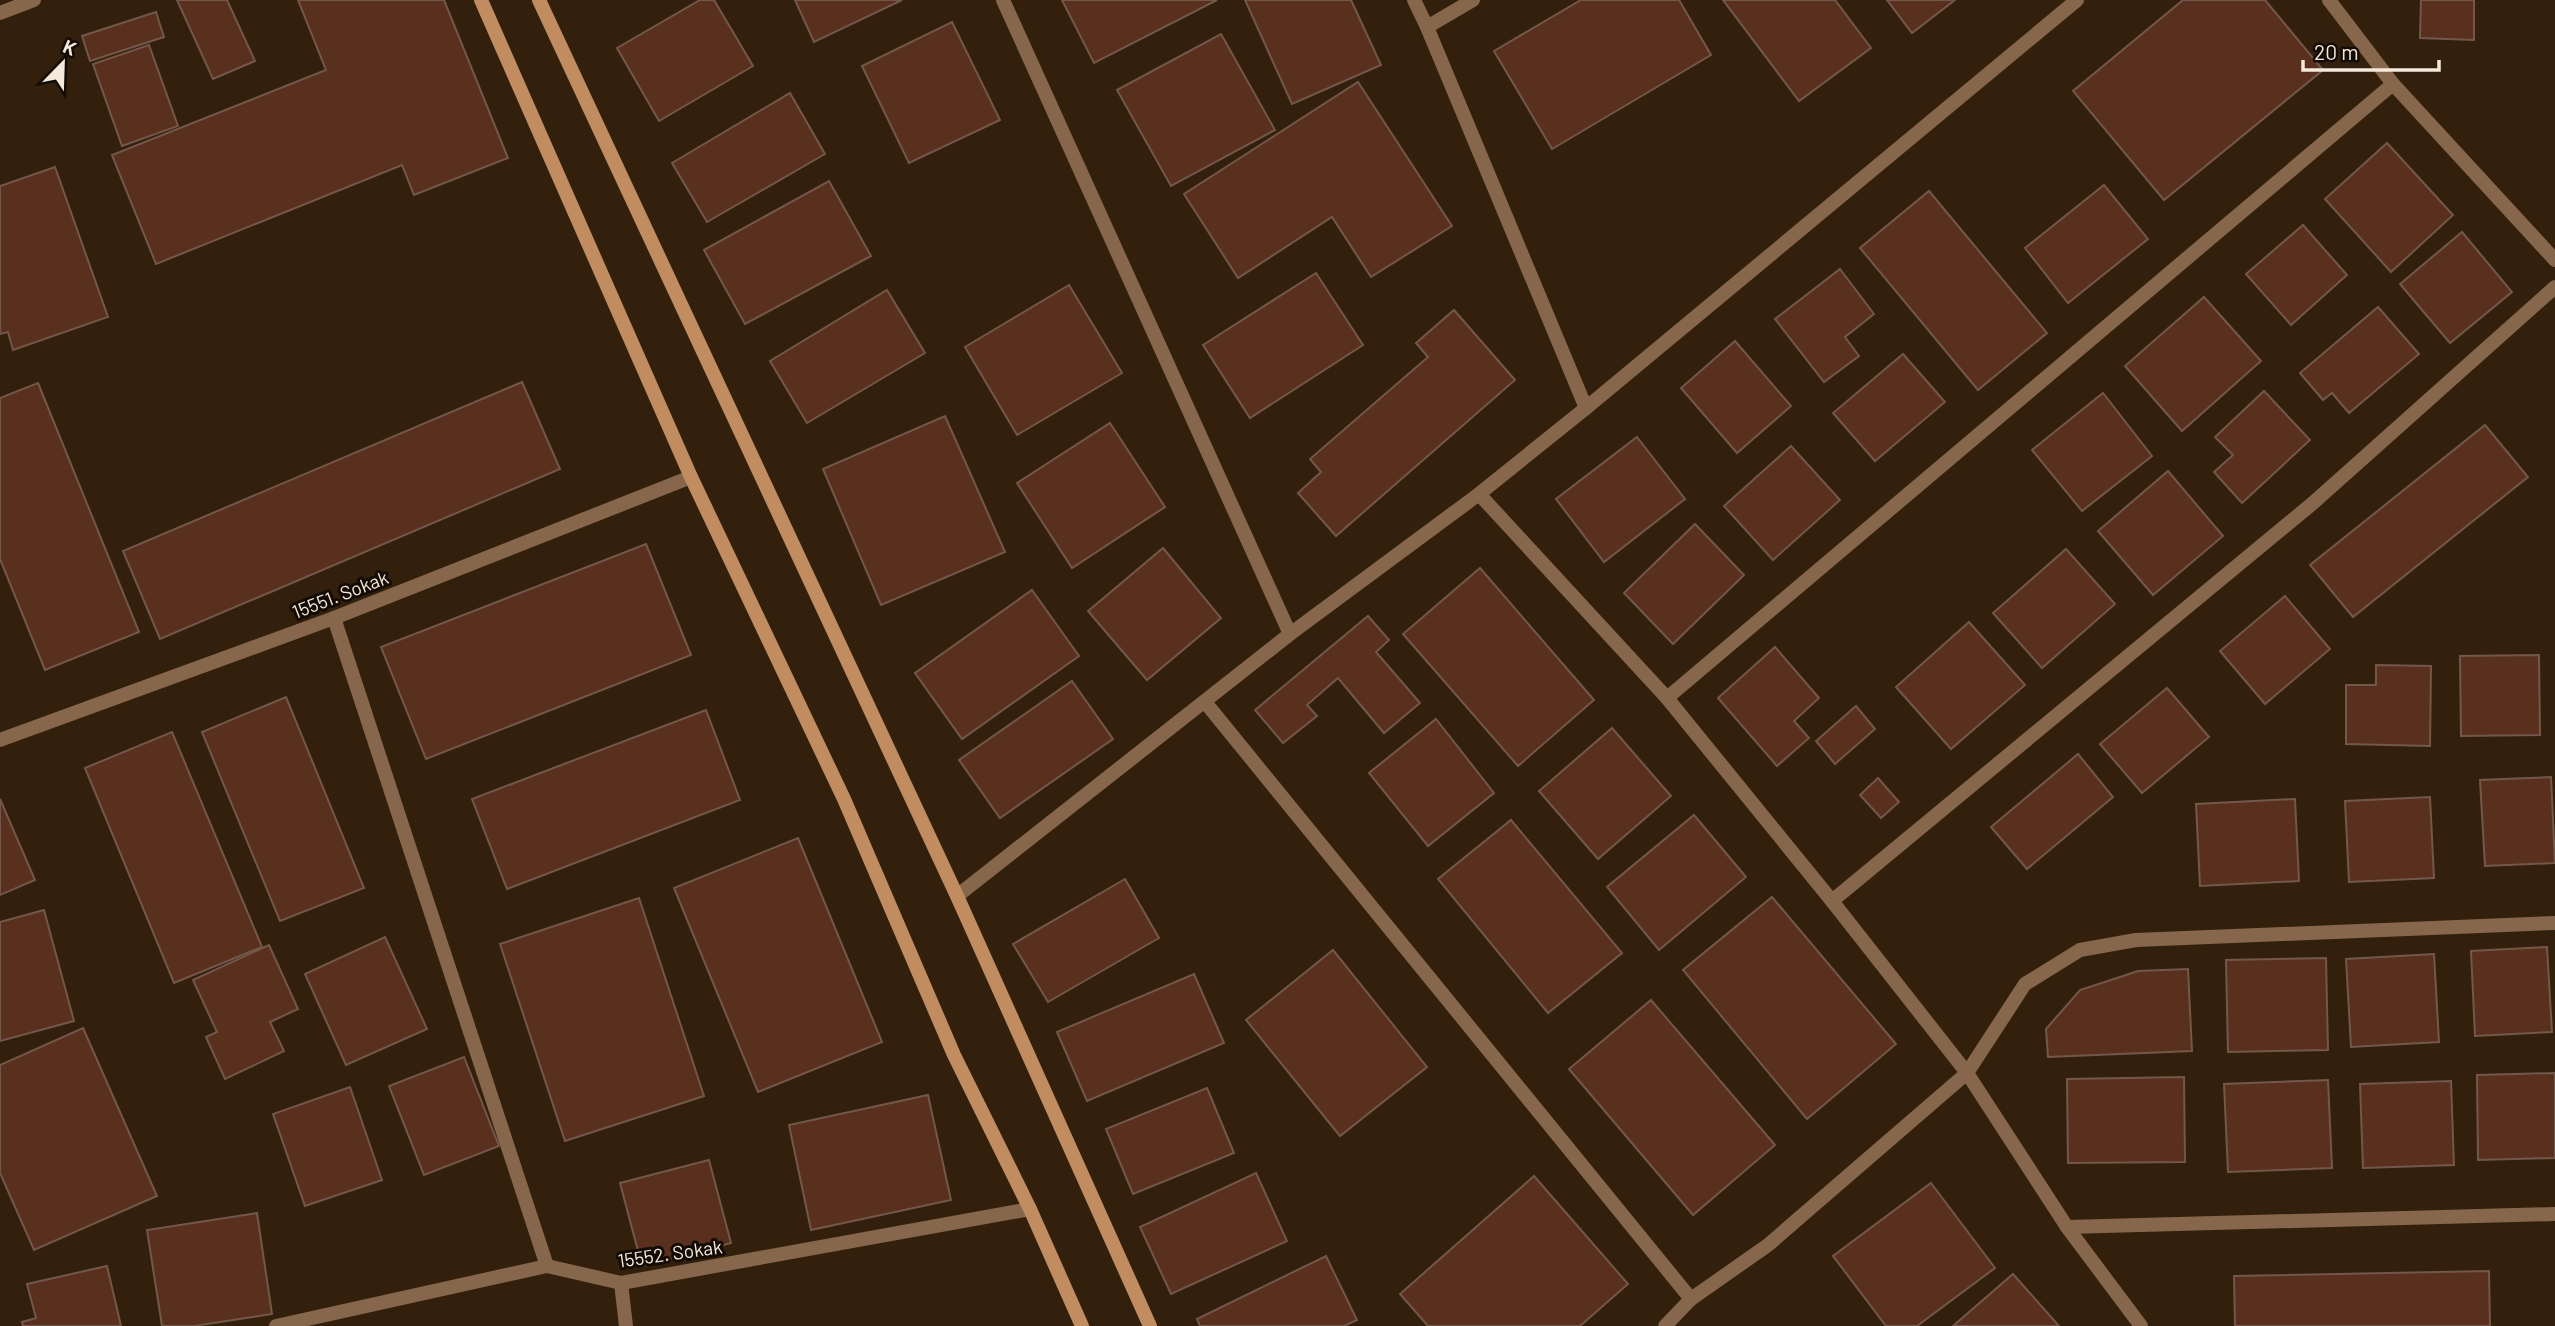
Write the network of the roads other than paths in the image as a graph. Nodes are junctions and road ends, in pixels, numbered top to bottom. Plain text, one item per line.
1 (34, 0) edge
2 (481, 0) edge
3 (539, 0) edge
4 (1003, 0) edge
5 (1414, 0) edge
6 (1473, 0) edge
7 (2077, 0) edge
8 (2329, 0) edge
9 (0, 13) edge
10 (1427, 27) junction
11 (2393, 84) junction
12 (2555, 260) edge
13 (2555, 287) edge
14 (1586, 408) junction
15 (691, 477) junction
16 (1479, 494) junction
17 (334, 618) junction
18 (1290, 634) junction
19 (1667, 698) junction
20 (1205, 702) junction
21 (0, 740) edge
22 (957, 896) junction
23 (1832, 901) junction
24 (2555, 923) edge
25 (1967, 1073) junction
26 (1030, 1209) junction
27 (2555, 1214) edge
28 (2067, 1227) junction
29 (547, 1266) junction
30 (621, 1283) junction
31 (1691, 1299) junction
32 (276, 1326) edge
33 (626, 1326) edge
34 (1082, 1326) edge
35 (1150, 1326) edge
36 (1665, 1326) edge
37 (2141, 1326) edge

1 - 9 street
2 - 15 main road
3 - 22 main road
4 - 18 street
5 - 10 street
6 - 10 street
7 - 14 street
8 - 11 street
10 - 14 street
11 - 12 street
11 - 19 street
13 - 23 street
14 - 16 street
15 - 17 street, 15551. Sokak
15 - 26 main road
16 - 18 street
16 - 19 street
17 - 21 street, 15551. Sokak
17 - 29 street
18 - 20 street
19 - 23 street
20 - 22 street
20 - 31 street
22 - 35 main road
23 - 25 street
24 - 25 street
25 - 28 street
25 - 31 street
26 - 30 street, 15552. Sokak
26 - 34 main road
27 - 28 street
28 - 37 street
29 - 30 street, 15552. Sokak
29 - 32 street, 15552. Sokak
30 - 33 street
31 - 36 street

